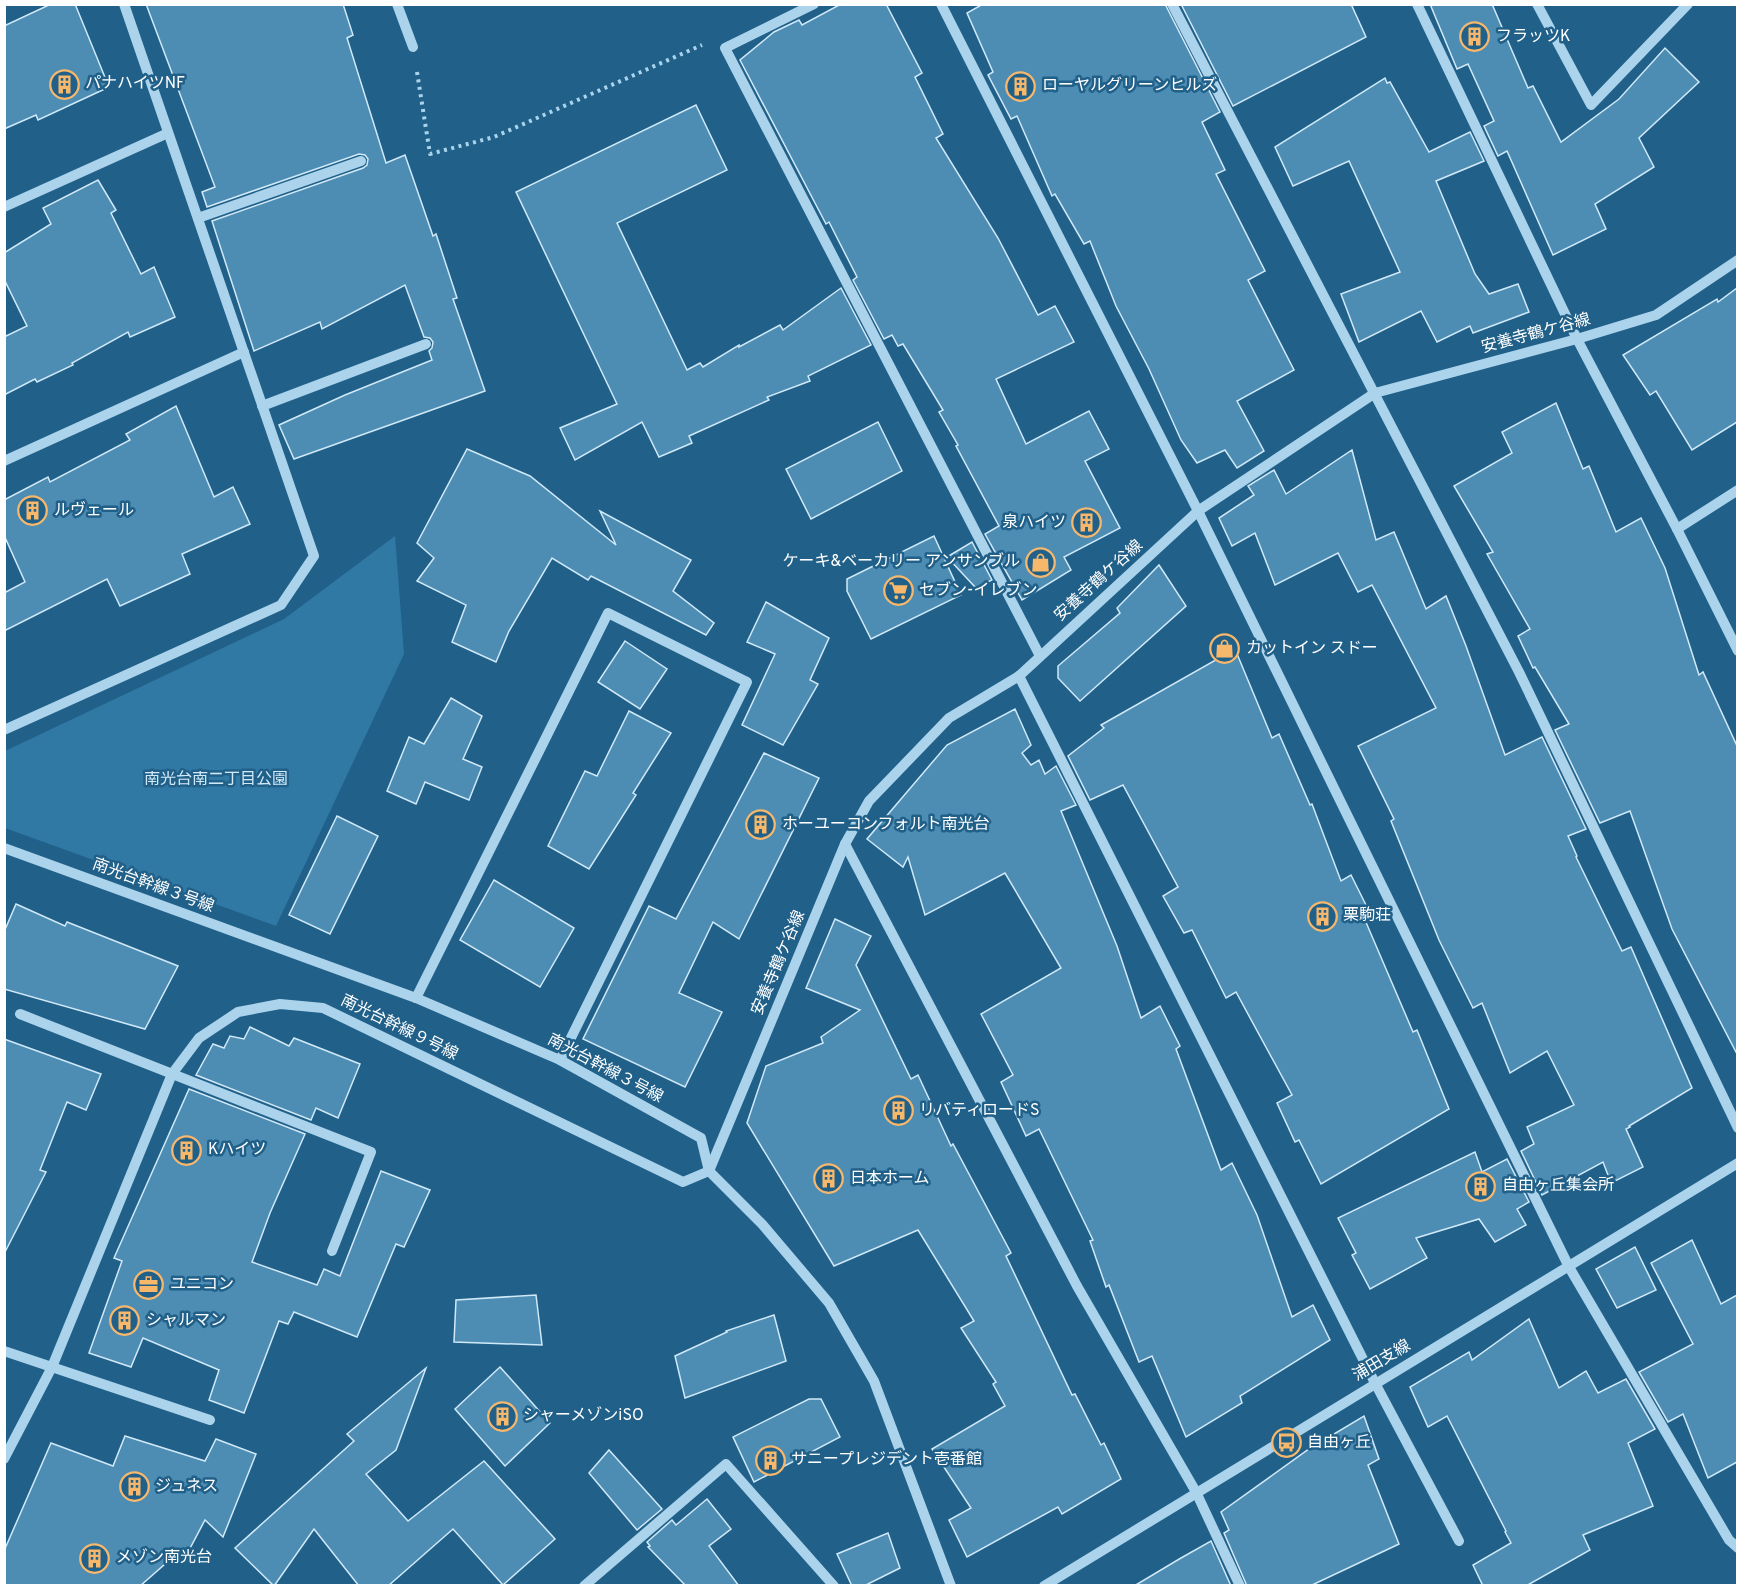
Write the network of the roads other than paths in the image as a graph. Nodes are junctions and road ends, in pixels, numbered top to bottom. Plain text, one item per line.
1 (124, 4) edge
2 (397, 4) edge
3 (814, 4) edge
4 (941, 4) edge
5 (1172, 4) edge
6 (1417, 4) edge
7 (1537, 4) edge
8 (1688, 4) edge
9 (413, 48) road end
10 (168, 134) junction
11 (361, 161) dead end
12 (4, 207) edge
13 (198, 218) junction
14 (1737, 260) edge
15 (1577, 339) junction
16 (426, 344) dead end
17 (244, 352) junction
18 (1375, 393) junction
19 (262, 406) junction
20 (4, 460) edge
21 (1737, 490) edge
22 (1198, 511) junction
23 (1677, 529) junction
24 (1737, 651) edge
25 (1040, 656) junction
26 (1019, 676) junction
27 (4, 730) edge
28 (845, 844) junction
29 (4, 848) edge
30 (416, 998) junction
31 (20, 1014) dead end
32 (560, 1060) junction
33 (172, 1074) junction
34 (1737, 1128) edge
35 (1737, 1163) edge
36 (709, 1171) junction
37 (332, 1251) dead end
38 (1569, 1267) junction
39 (4, 1351) edge
40 (52, 1367) junction
41 (1375, 1383) junction
42 (210, 1419) dead end
43 (4, 1459) edge
44 (1196, 1492) junction
45 (1459, 1541) dead end
46 (1737, 1548) edge
47 (584, 1586) edge
48 (834, 1586) edge
49 (951, 1586) edge
50 (1044, 1586) edge
51 (1240, 1586) edge

1 - 10 street
2 - 9 street
3 - 25 street
4 - 22 street
5 - 18 street
6 - 15 street
7 - 8 street
10 - 12 street
10 - 13 street
11 - 13 street
13 - 17 street
14 - 15 street, 安養寺鶴ケ谷線
15 - 18 street, 安養寺鶴ケ谷線
15 - 23 street
16 - 19 street
17 - 19 street
17 - 20 street
18 - 22 street, 安養寺鶴ケ谷線
18 - 34 street
19 - 27 street
21 - 23 street
22 - 25 street, 安養寺鶴ケ谷線
22 - 38 street
23 - 24 street
25 - 26 street, 安養寺鶴ケ谷線
26 - 28 street, 安養寺鶴ケ谷線
26 - 41 street
28 - 36 street, 安養寺鶴ケ谷線
28 - 44 street
29 - 30 street, 南光台幹線３号線
30 - 32 street, 南光台幹線３号線
30 - 32 street
31 - 33 street
32 - 36 street, 南光台幹線３号線
33 - 36 street, 南光台幹線９号線
33 - 37 street
33 - 40 street, 南光台幹線９号線
35 - 38 street, 浦田支線
36 - 49 street, 南光台幹線３号線
38 - 41 street, 浦田支線
38 - 46 street
39 - 40 street
40 - 42 street
40 - 43 street, 南光台幹線９号線
41 - 44 street, 浦田支線
41 - 45 street
44 - 50 street, 浦田支線
44 - 51 street
47 - 48 street

